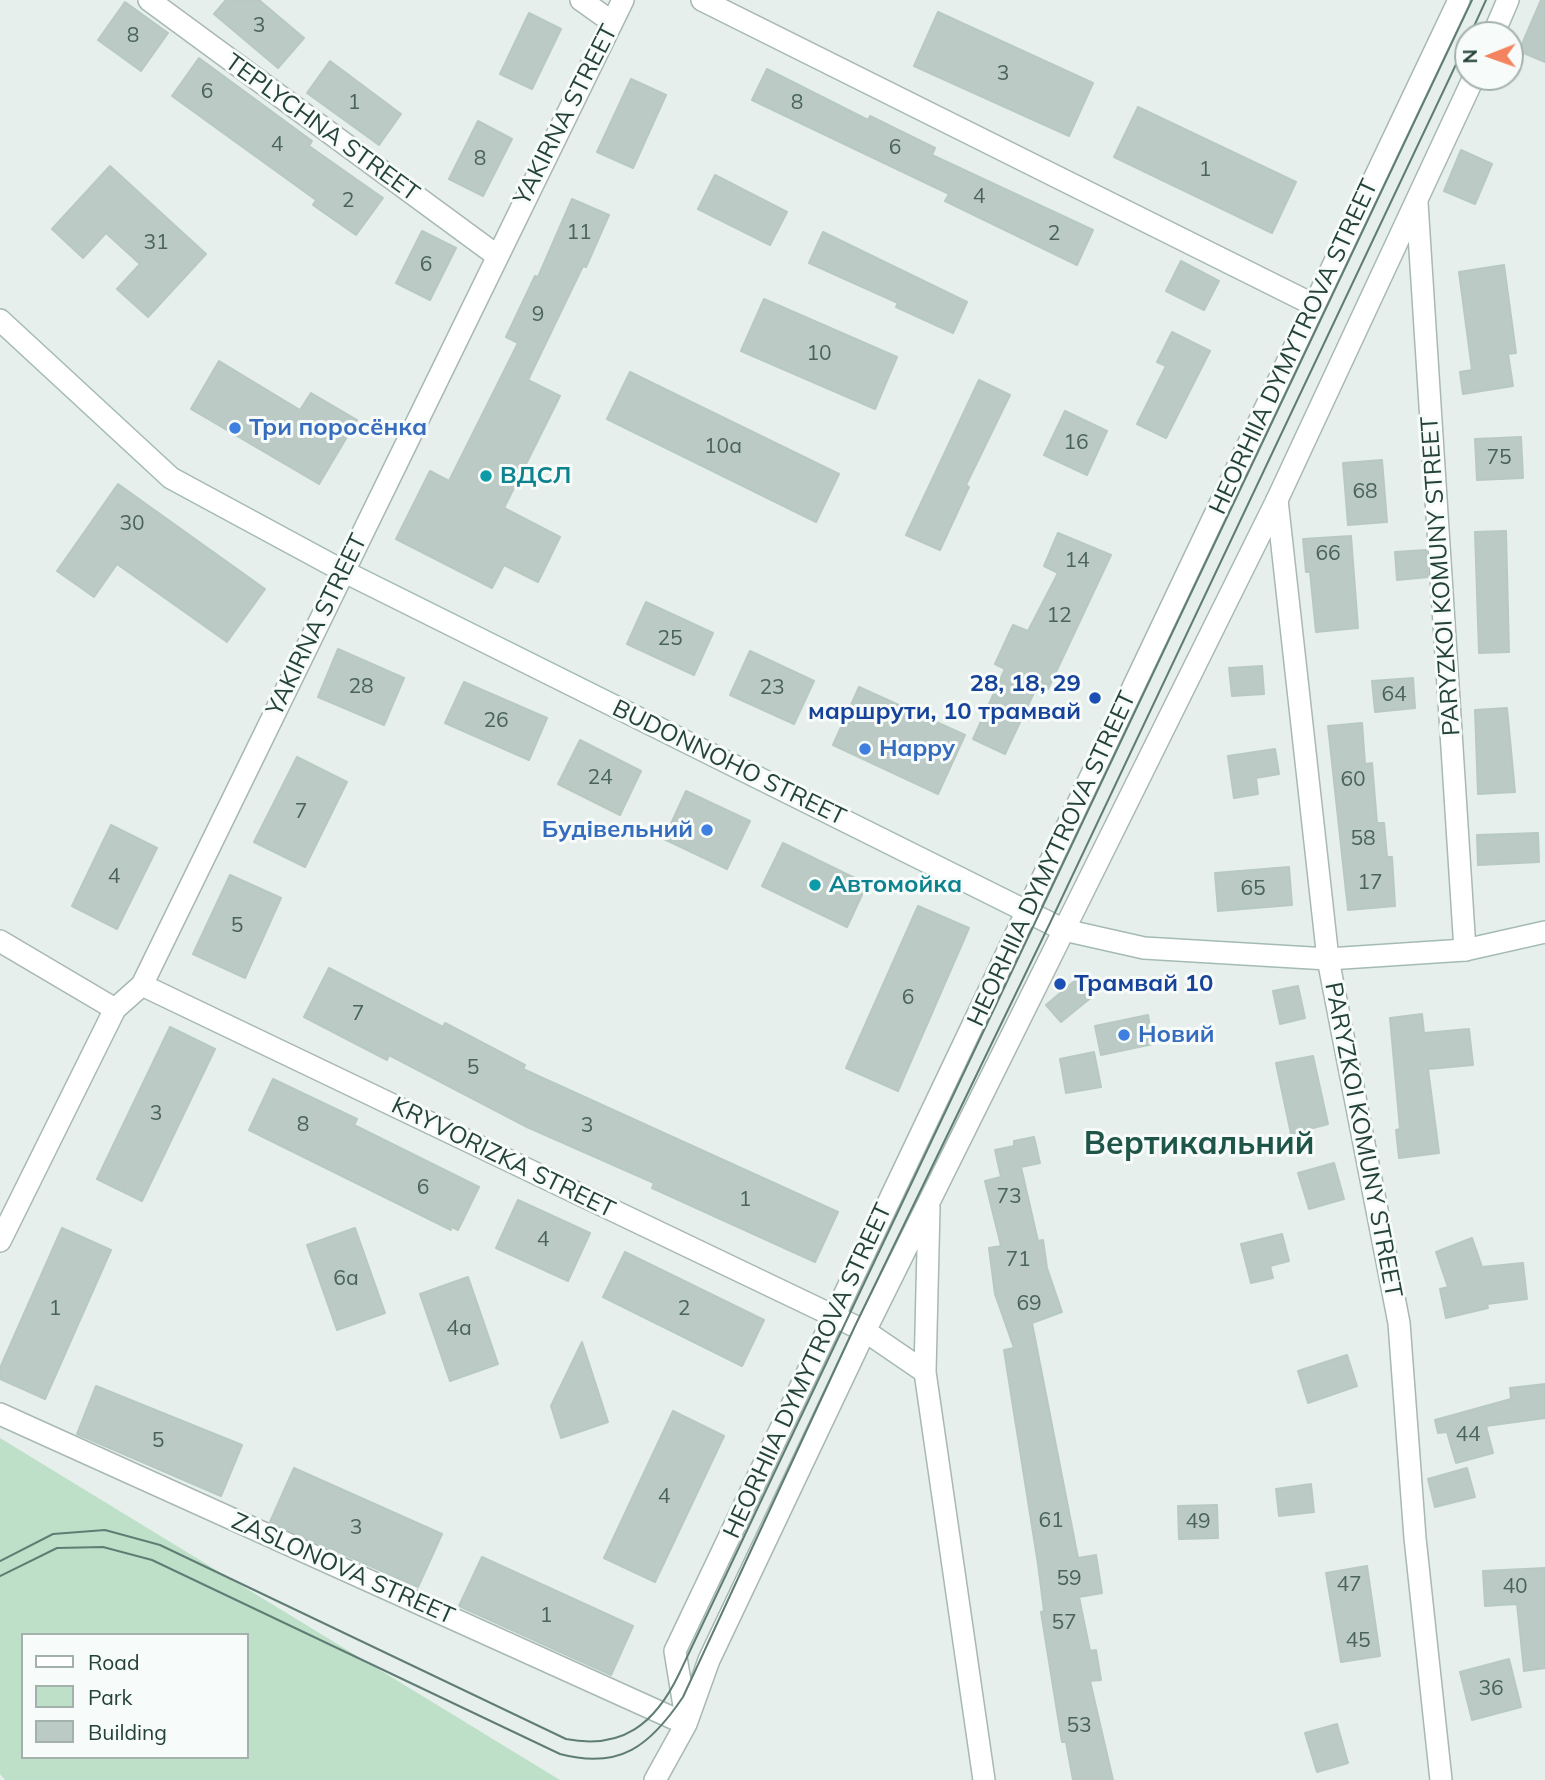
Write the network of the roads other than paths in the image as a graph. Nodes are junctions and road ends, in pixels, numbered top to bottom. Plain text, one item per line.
1 (149, 0) edge
2 (581, 0) edge
3 (624, 0) edge
4 (702, 0) edge
5 (1459, 0) edge
6 (1508, 0) edge
7 (1499, 21) edge
8 (612, 22) junction
9 (1468, 91) edge
10 (1417, 202) junction
11 (496, 255) junction
12 (1314, 305) junction
13 (0, 320) edge
14 (1277, 500) junction
15 (343, 571) junction
16 (1027, 911) junction
17 (1064, 930) junction
18 (1545, 932) edge
19 (0, 941) edge
20 (1465, 950) junction
21 (1328, 959) junction
22 (142, 985) junction
23 (115, 1009) junction
24 (929, 1198) junction
25 (0, 1241) edge
26 (834, 1317) junction
27 (865, 1331) junction
28 (925, 1372) junction
29 (0, 1414) edge
30 (686, 1724) junction
31 (655, 1780) edge
32 (984, 1780) edge
33 (1441, 1780) edge

1 - 11 street, TEPLYCHNA STREET
2 - 8 street
3 - 8 street, YAKIRNA STREET
4 - 12 street
5 - 12 street, HEORHIIA DYMYTROVA STREET
6 - 7 street
8 - 11 street, YAKIRNA STREET
9 - 10 street, HEORHIIA DYMYTROVA STREET
10 - 14 street, HEORHIIA DYMYTROVA STREET
10 - 20 street, PARYZKOI KOMUNY STREET
11 - 15 street, YAKIRNA STREET
12 - 16 street, HEORHIIA DYMYTROVA STREET
13 - 15 street, BUDONNOHO STREET
14 - 17 street, HEORHIIA DYMYTROVA STREET
14 - 21 street, PARYZKOI KOMUNY STREET
15 - 16 street, BUDONNOHO STREET
15 - 22 street, YAKIRNA STREET
16 - 17 street, BUDONNOHO STREET
16 - 26 street, HEORHIIA DYMYTROVA STREET
17 - 21 street, BUDONNOHO STREET
17 - 24 street, HEORHIIA DYMYTROVA STREET
18 - 20 street, BUDONNOHO STREET
19 - 23 street
20 - 21 street, BUDONNOHO STREET
21 - 33 street, PARYZKOI KOMUNY STREET
22 - 23 street, YAKIRNA STREET
22 - 26 street, KRYVORIZKA STREET
23 - 25 street, YAKIRNA STREET
24 - 27 street, HEORHIIA DYMYTROVA STREET
24 - 28 street, HEORHIIA DYMYTROVA STREET
26 - 27 street, KRYVORIZKA STREET
26 - 30 street, HEORHIIA DYMYTROVA STREET
27 - 28 street, HEORHIIA DYMYTROVA STREET
27 - 30 street, HEORHIIA DYMYTROVA STREET
28 - 32 street, HEORHIIA DYMYTROVA STREET
29 - 30 street, ZASLONOVA STREET
30 - 31 street, HEORHIIA DYMYTROVA STREET

